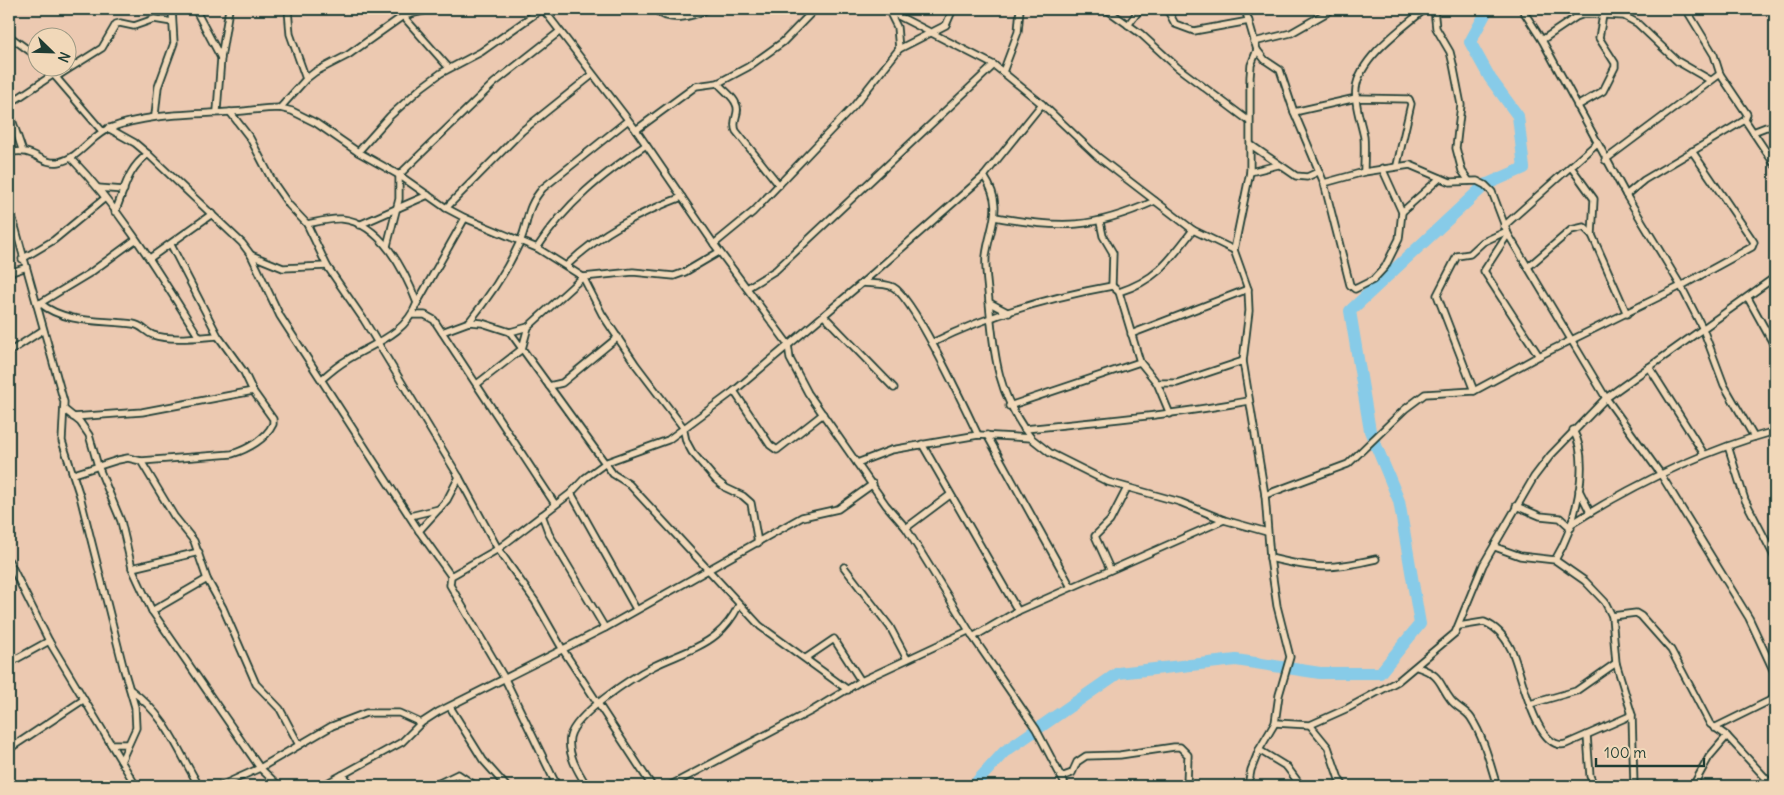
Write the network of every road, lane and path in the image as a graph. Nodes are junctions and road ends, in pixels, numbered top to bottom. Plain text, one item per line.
1 (172, 9) edge
2 (195, 9) edge
3 (230, 9) edge
4 (288, 9) edge
5 (432, 9) edge
6 (543, 9) edge
7 (654, 9) edge
8 (708, 9) edge
9 (815, 9) edge
10 (953, 9) edge
11 (1020, 9) edge
12 (1106, 9) edge
13 (1140, 9) edge
14 (1167, 9) edge
15 (1245, 9) edge
16 (1333, 9) edge
17 (1426, 9) edge
18 (1434, 9) edge
19 (1522, 9) edge
20 (1619, 9) edge
21 (1686, 9) edge
22 (887, 10) edge
23 (1603, 15) junction
24 (1614, 15) junction
25 (403, 16) junction
26 (1248, 21) junction
27 (172, 22) junction
28 (1128, 26) junction
29 (559, 32) junction
30 (934, 33) junction
31 (9, 36) edge
32 (1542, 40) junction
33 (1254, 42) junction
34 (899, 49) junction
35 (28, 50) edge
36 (1256, 50) junction
37 (221, 58) junction
38 (78, 62) edge
39 (994, 65) junction
40 (450, 68) junction
41 (1003, 72) junction
42 (1720, 74) junction
43 (592, 75) junction
44 (52, 78) edge
45 (57, 78) edge
46 (306, 78) junction
47 (1710, 80) junction
48 (718, 82) junction
49 (1356, 98) junction
50 (9, 104) edge
51 (1042, 104) junction
52 (1577, 106) junction
53 (280, 108) junction
54 (9, 111) edge
55 (217, 111) junction
56 (230, 112) junction
57 (1294, 112) junction
58 (155, 115) junction
59 (627, 120) junction
60 (1249, 120) junction
61 (1745, 120) junction
62 (1775, 127) edge
63 (105, 130) junction
64 (636, 130) junction
65 (1753, 132) junction
66 (1596, 144) junction
67 (646, 145) junction
68 (1251, 145) junction
69 (22, 149) junction
70 (1692, 151) junction
71 (358, 152) junction
72 (9, 153) edge
73 (148, 154) junction
74 (71, 158) junction
75 (1606, 160) junction
76 (1397, 165) junction
77 (1775, 165) edge
78 (1278, 166) junction
79 (1571, 167) junction
80 (1382, 168) junction
81 (1250, 172) junction
82 (1318, 172) junction
83 (1364, 172) junction
84 (399, 175) junction
85 (984, 176) junction
86 (1440, 178) junction
87 (1469, 181) junction
88 (1324, 183) junction
89 (779, 185) junction
90 (98, 188) junction
91 (124, 190) junction
92 (428, 195) junction
93 (1626, 195) junction
94 (682, 197) junction
95 (105, 198) junction
96 (1155, 201) junction
97 (9, 205) edge
98 (446, 208) junction
99 (396, 209) junction
100 (115, 212) junction
101 (1402, 212) junction
102 (212, 214) junction
103 (995, 217) junction
104 (10, 218) edge
105 (465, 218) junction
106 (1100, 222) junction
107 (307, 224) junction
108 (359, 225) junction
109 (1193, 230) junction
110 (1506, 230) junction
111 (1592, 235) junction
112 (135, 240) junction
113 (1486, 240) junction
114 (520, 242) junction
115 (1502, 243) junction
116 (170, 244) junction
117 (714, 244) junction
118 (387, 246) junction
119 (537, 248) junction
120 (1234, 250) junction
121 (719, 252) junction
122 (251, 255) junction
123 (150, 258) junction
124 (22, 259) junction
125 (567, 265) junction
126 (327, 266) junction
127 (1528, 267) junction
128 (24, 268) junction
129 (9, 273) edge
130 (583, 277) junction
131 (1775, 277) edge
132 (862, 283) junction
133 (1112, 286) junction
134 (1681, 286) junction
135 (747, 288) junction
136 (1248, 289) junction
137 (1120, 292) junction
138 (1748, 298) junction
139 (417, 303) junction
140 (990, 303) junction
141 (38, 304) junction
142 (1009, 313) junction
143 (1627, 314) junction
144 (413, 315) junction
145 (824, 316) junction
146 (990, 319) junction
147 (469, 322) junction
148 (528, 327) junction
149 (1703, 329) junction
150 (43, 330) junction
151 (442, 332) junction
152 (510, 332) junction
153 (1131, 334) junction
154 (218, 336) junction
155 (618, 337) junction
156 (200, 338) junction
157 (1573, 340) junction
158 (932, 343) junction
159 (378, 344) junction
160 (788, 344) junction
161 (1775, 346) edge
162 (522, 349) junction
163 (9, 352) edge
164 (1539, 356) junction
165 (1243, 361) junction
166 (1140, 362) junction
167 (1649, 367) junction
168 (322, 379) junction
169 (1158, 383) junction
170 (477, 384) junction
171 (549, 386) junction
172 (894, 388) dead end
173 (253, 391) junction
174 (734, 391) junction
175 (1474, 391) junction
176 (1606, 398) junction
177 (1248, 401) junction
178 (1009, 406) junction
179 (64, 410) junction
180 (823, 414) junction
181 (1170, 414) junction
182 (73, 417) junction
183 (683, 427) junction
184 (1024, 429) junction
185 (1574, 430) junction
186 (1775, 431) edge
187 (978, 435) junction
188 (986, 435) junction
189 (1754, 437) junction
190 (1031, 438) junction
191 (922, 444) junction
192 (1728, 446) junction
193 (1704, 454) junction
194 (141, 461) junction
195 (606, 462) junction
196 (857, 463) junction
197 (98, 466) junction
198 (1660, 473) junction
199 (74, 474) junction
200 (459, 478) junction
201 (873, 484) junction
202 (1127, 488) junction
203 (1579, 490) junction
204 (571, 494) junction
205 (1265, 495) junction
206 (950, 496) junction
207 (555, 504) junction
208 (1516, 506) junction
209 (439, 509) junction
210 (1590, 512) junction
211 (542, 515) junction
212 (410, 516) junction
213 (1224, 520) junction
214 (1572, 526) junction
215 (906, 528) junction
216 (419, 531) junction
217 (1267, 532) junction
218 (758, 542) junction
219 (1495, 546) junction
220 (498, 549) junction
221 (199, 552) junction
222 (1270, 558) junction
223 (1775, 558) edge
224 (1376, 559) dead end
225 (9, 560) edge
226 (1556, 560) junction
227 (844, 567) dead end
228 (132, 568) junction
229 (1110, 569) junction
230 (710, 570) junction
231 (451, 576) junction
232 (207, 579) junction
233 (1071, 587) junction
234 (739, 605) junction
235 (636, 609) junction
236 (152, 611) junction
237 (1018, 611) junction
238 (1612, 616) junction
239 (1459, 626) junction
240 (605, 628) junction
241 (968, 630) junction
242 (973, 637) junction
243 (49, 641) junction
244 (562, 650) junction
245 (806, 658) junction
246 (907, 659) junction
247 (9, 663) edge
248 (1616, 664) junction
249 (1417, 667) junction
250 (1775, 674) edge
251 (505, 679) junction
252 (861, 682) junction
253 (131, 690) junction
254 (848, 690) junction
255 (1775, 698) edge
256 (83, 700) junction
257 (1530, 704) junction
258 (598, 705) junction
259 (450, 707) junction
260 (1632, 715) junction
261 (421, 723) junction
262 (1275, 723) junction
263 (1310, 725) junction
264 (1714, 728) junction
265 (1588, 735) junction
266 (1727, 736) junction
267 (111, 744) junction
268 (128, 744) junction
269 (299, 745) junction
270 (9, 749) edge
271 (1259, 750) junction
272 (122, 759) junction
273 (260, 768) junction
274 (342, 775) junction
275 (1061, 777) junction
276 (136, 786) edge
277 (200, 786) edge
278 (220, 786) edge
279 (279, 786) edge
280 (322, 786) edge
281 (352, 786) edge
282 (433, 786) edge
283 (476, 786) edge
284 (506, 786) edge
285 (557, 786) edge
286 (588, 786) edge
287 (652, 786) edge
288 (669, 786) edge
289 (1066, 786) edge
290 (1187, 786) edge
291 (1248, 786) edge
292 (1301, 786) edge
293 (1344, 786) edge
294 (1498, 786) edge
295 (1594, 786) edge
296 (1634, 786) edge
297 (1693, 786) edge
298 (1773, 786) edge

1 - 27 street
2 - 37 street
3 - 37 street
4 - 46 street
5 - 25 street
6 - 29 street
6 - 40 street
7 - 8 street
9 - 48 street
10 - 30 street
11 - 41 street
12 - 28 street
13 - 28 street
14 - 26 street
15 - 26 street
16 - 33 street
17 - 49 street
18 - 87 street
19 - 32 street
20 - 24 street
21 - 42 street
22 - 30 street
22 - 34 street
23 - 24 street
23 - 32 street
23 - 52 street
24 - 47 street
25 - 40 street
25 - 46 street
26 - 33 street
27 - 38 street
27 - 58 street
28 - 60 street
29 - 43 street
29 - 84 street
30 - 34 street
30 - 39 street
31 - 35 street
32 - 52 street
33 - 36 street
34 - 89 street
36 - 57 street
36 - 60 street
37 - 55 street
39 - 41 street
39 - 135 street
40 - 71 street
41 - 51 street
42 - 47 street
42 - 61 street
43 - 59 street
43 - 98 street
44 - 50 street
45 - 63 street
46 - 53 street
47 - 75 street
48 - 64 street
48 - 89 street
49 - 57 street
49 - 76 street
49 - 83 street
51 - 85 street
51 - 96 street
52 - 66 street
53 - 56 street
53 - 71 street
54 - 69 street
55 - 56 street
55 - 58 street
56 - 107 street
57 - 82 street
58 - 63 street
59 - 64 street
59 - 114 street
60 - 68 street
61 - 65 street
61 - 70 street
62 - 65 street
63 - 73 street
63 - 74 street
64 - 67 street
65 - 77 street
66 - 75 street
66 - 79 street
67 - 94 street
67 - 119 street
68 - 78 street
68 - 81 street
69 - 72 street
69 - 74 street
70 - 93 street
70 - 134 street
71 - 84 street
73 - 91 street
73 - 102 street
74 - 90 street
75 - 93 street
76 - 80 street
76 - 86 street
78 - 81 street
78 - 82 street
79 - 110 street
79 - 111 street
80 - 83 street
80 - 101 street
81 - 120 street
82 - 88 street
83 - 88 street
84 - 92 street
84 - 99 street
85 - 103 street
85 - 132 street
86 - 87 street
86 - 101 street
87 - 110 street
88 - 101 street
89 - 117 street
90 - 91 street
90 - 95 street
91 - 100 street
92 - 98 street
92 - 99 street
93 - 134 street
94 - 117 street
94 - 125 street
95 - 100 street
95 - 124 street
96 - 106 street
96 - 109 street
97 - 104 street
98 - 105 street
99 - 108 street
99 - 118 street
100 - 112 street
102 - 116 street
102 - 122 street
103 - 106 street
103 - 140 street
104 - 124 street
105 - 114 street
105 - 139 street
106 - 133 street
107 - 108 street
107 - 126 street
108 - 118 street
109 - 120 street
109 - 137 street
110 - 113 street
110 - 115 street
110 - 127 street
111 - 127 street
111 - 143 street
112 - 123 street
112 - 141 street
113 - 115 street
113 - 175 street
114 - 119 street
114 - 147 street
115 - 164 street
116 - 123 street
116 - 154 street
117 - 121 street
118 - 139 street
119 - 125 street
120 - 136 street
121 - 130 street
121 - 135 street
122 - 126 street
122 - 168 street
123 - 156 street
124 - 128 street
125 - 130 street
126 - 159 street
127 - 157 street
128 - 129 street
128 - 141 street
130 - 148 street
130 - 155 street
131 - 138 street
132 - 145 street
132 - 158 street
133 - 137 street
133 - 142 street
134 - 143 street
134 - 149 street
135 - 160 street
136 - 153 street
136 - 165 street
137 - 153 street
138 - 149 street
138 - 161 street
139 - 144 street
140 - 142 street
140 - 146 street
141 - 150 street
141 - 156 street
142 - 146 street
143 - 157 street
144 - 151 street
144 - 159 street
145 - 160 street
145 - 172 street
146 - 158 street
146 - 178 street
147 - 151 street
147 - 152 street
148 - 152 street
148 - 162 street
149 - 167 street
149 - 189 street
150 - 163 street
150 - 179 street
151 - 170 street
152 - 162 street
153 - 166 street
154 - 156 street
154 - 173 street
155 - 171 street
155 - 183 street
157 - 164 street
157 - 176 street
158 - 187 street
159 - 168 street
159 - 200 street
160 - 174 street
160 - 180 street
162 - 170 street
162 - 171 street
164 - 175 street
165 - 169 street
165 - 177 street
166 - 169 street
166 - 178 street
167 - 176 street
167 - 193 street
168 - 212 street
169 - 181 street
170 - 207 street
171 - 195 street
173 - 182 street
173 - 194 street
174 - 180 street
174 - 183 street
175 - 205 street
176 - 185 street
176 - 198 street
177 - 181 street
177 - 205 street
178 - 184 street
179 - 182 street
179 - 199 street
180 - 196 street
181 - 184 street
182 - 197 street
183 - 195 street
183 - 218 street
184 - 190 street
185 - 203 street
185 - 208 street
186 - 189 street
187 - 188 street
187 - 191 street
188 - 190 street
188 - 233 street
189 - 192 street
190 - 202 street
191 - 196 street
191 - 206 street
192 - 193 street
192 - 223 street
193 - 198 street
194 - 197 street
194 - 221 street
195 - 204 street
195 - 230 street
196 - 201 street
197 - 199 street
197 - 228 street
198 - 210 street
198 - 250 street
199 - 253 street
200 - 209 street
200 - 220 street
201 - 215 street
201 - 218 street
202 - 213 street
202 - 229 street
203 - 210 street
203 - 214 street
204 - 207 street
204 - 235 street
205 - 217 street
206 - 215 street
206 - 237 street
207 - 211 street
208 - 214 street
208 - 219 street
209 - 212 street
209 - 216 street
210 - 214 street
211 - 220 street
211 - 240 street
212 - 216 street
213 - 217 street
213 - 229 street
214 - 226 street
215 - 241 street
216 - 231 street
217 - 222 street
218 - 230 street
219 - 226 street
219 - 239 street
220 - 231 street
220 - 244 street
221 - 228 street
221 - 232 street
222 - 224 street
222 - 262 street
225 - 243 street
226 - 238 street
227 - 246 street
228 - 236 street
229 - 233 street
230 - 234 street
230 - 235 street
231 - 251 street
232 - 236 street
232 - 269 street
233 - 237 street
234 - 245 street
234 - 258 street
235 - 240 street
236 - 273 street
237 - 242 street
238 - 248 street
238 - 264 street
239 - 249 street
239 - 257 street
240 - 244 street
241 - 242 street
241 - 246 street
242 - 275 street
243 - 247 street
243 - 256 street
244 - 251 street
244 - 258 street
245 - 252 street
245 - 254 street
246 - 252 street
248 - 257 street
248 - 260 street
249 - 263 street
249 - 294 street
251 - 259 street
251 - 285 street
252 - 254 street
253 - 268 street
253 - 277 street
254 - 288 street
255 - 264 street
256 - 267 street
256 - 270 street
257 - 265 street
258 - 286 street
258 - 287 street
259 - 261 street
259 - 284 street
260 - 265 street
260 - 296 street
261 - 269 street
261 - 274 street
262 - 263 street
262 - 271 street
263 - 293 street
264 - 266 street
265 - 295 street
266 - 297 street
266 - 298 street
267 - 268 street
267 - 272 street
268 - 272 street
269 - 273 street
271 - 291 street
271 - 292 street
272 - 276 street
273 - 278 street
273 - 279 street
274 - 280 street
274 - 281 street
275 - 289 street
275 - 290 street
282 - 283 street

